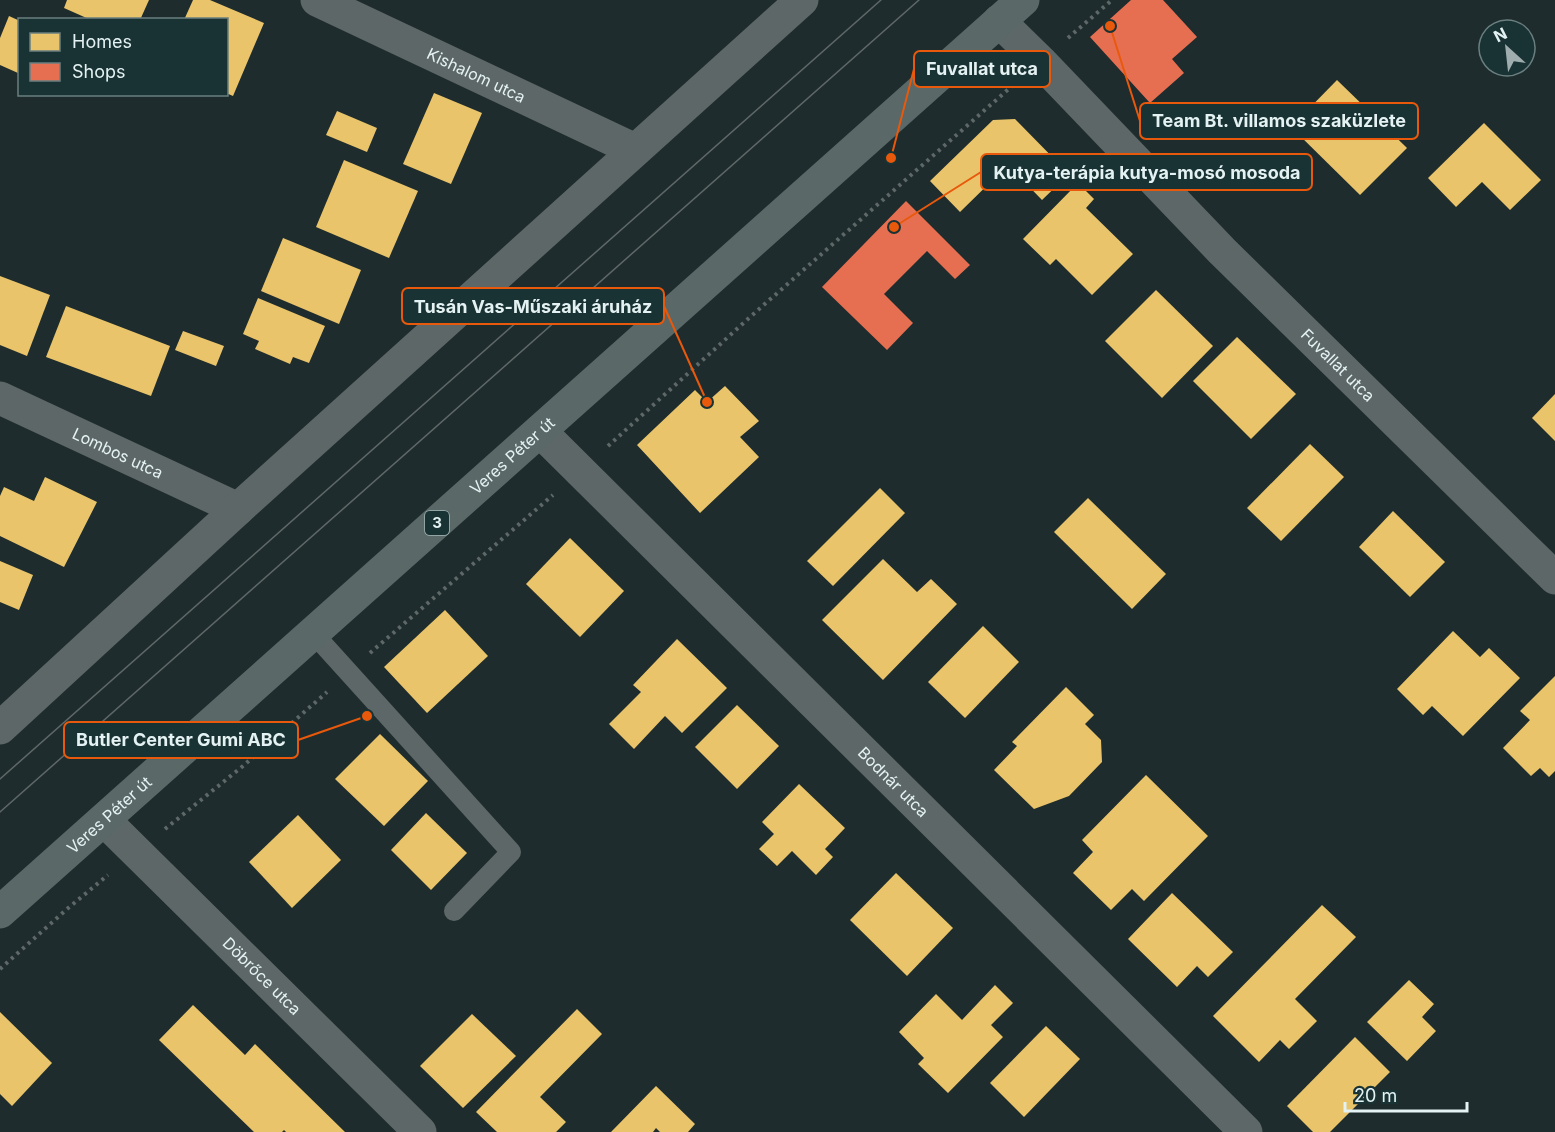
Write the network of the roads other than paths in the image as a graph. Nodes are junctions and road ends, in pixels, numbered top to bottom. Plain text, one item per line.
1 (317, 0) edge
2 (802, 0) edge
3 (1011, 10) edge
4 (635, 150) junction
5 (0, 398) edge
6 (540, 431) junction
7 (238, 509) junction
8 (1555, 578) edge
9 (313, 633) junction
10 (0, 728) edge
11 (104, 820) junction
12 (454, 911) dead end
13 (0, 912) edge
14 (420, 1132) edge
15 (1246, 1132) edge

1 - 4 street, Kishalom utca
2 - 4 street
3 - 6 main road, Veres Péter út / 3
3 - 8 street, Fuvallat utca
4 - 7 street
5 - 7 street, Lombos utca
6 - 9 main road, Veres Péter út / 3
6 - 15 street, Bodnár utca
7 - 10 street
9 - 11 main road, Veres Péter út / 3
9 - 12 lane
11 - 13 main road, Veres Péter út / 3
11 - 14 street, Döbrőce utca

